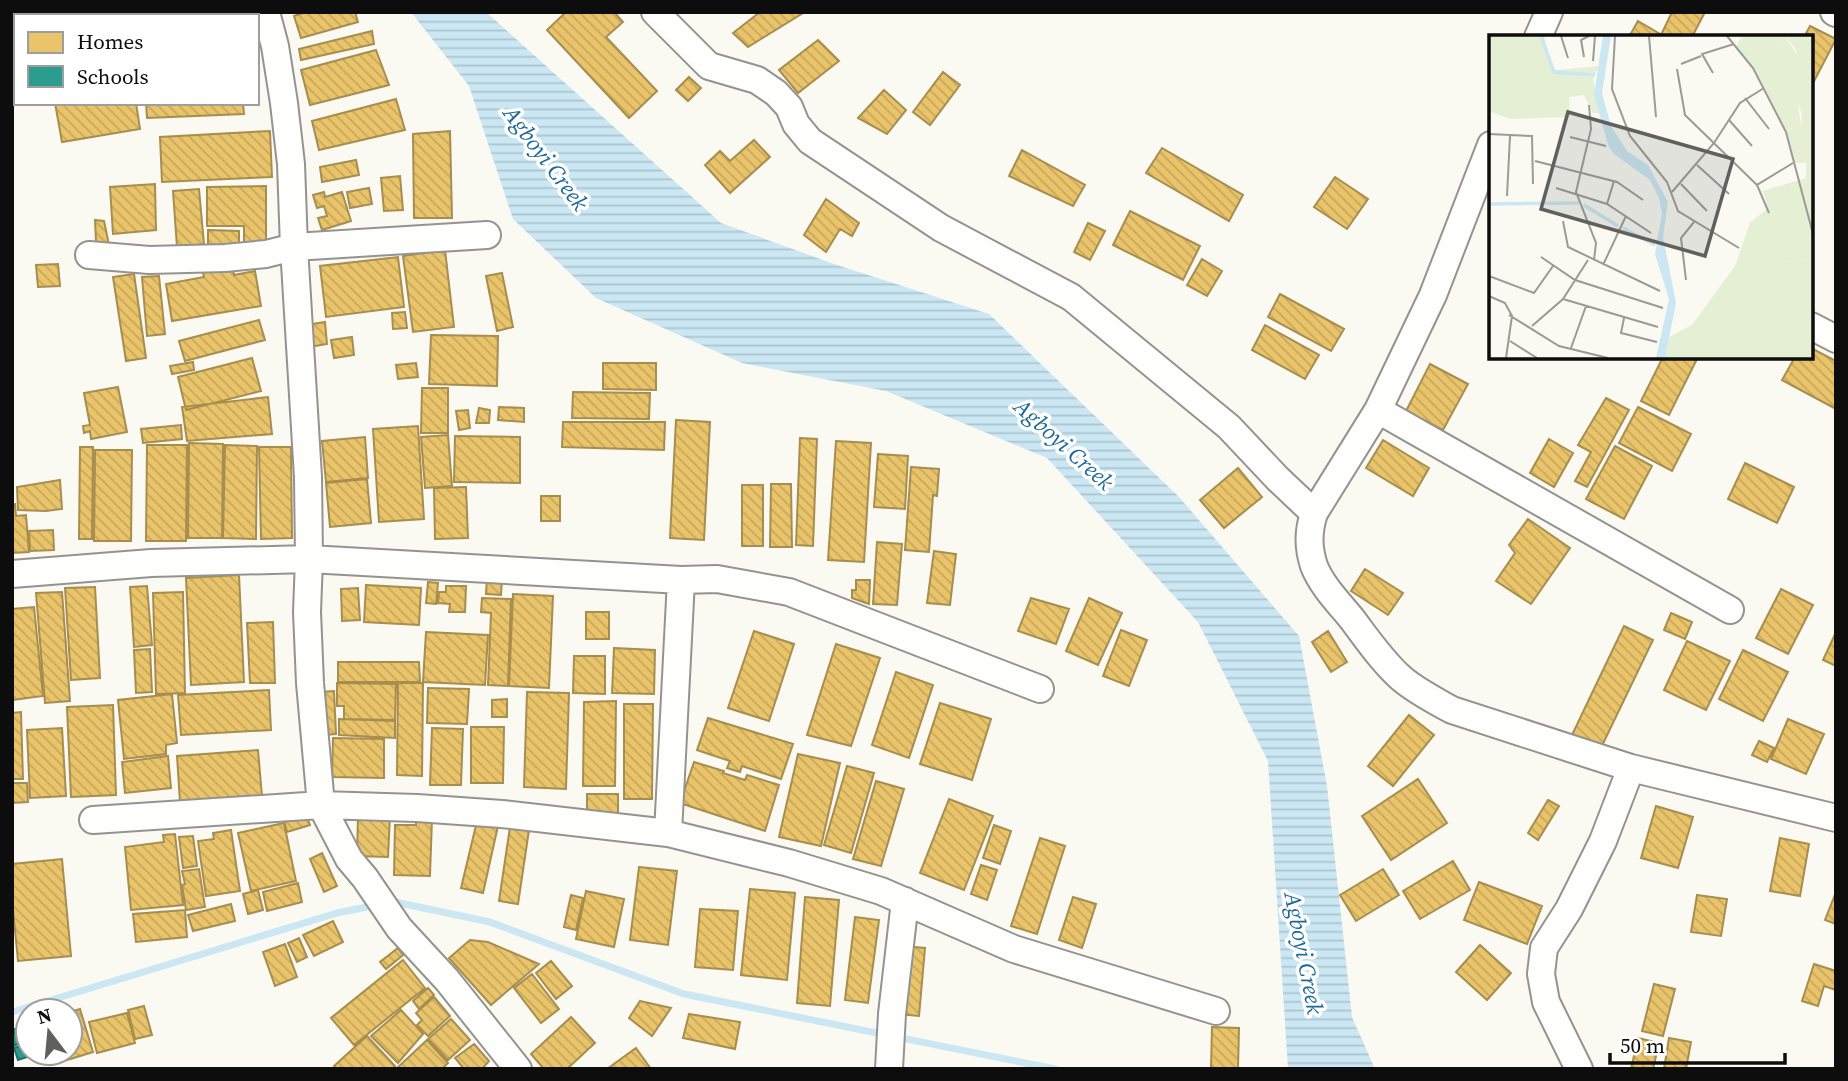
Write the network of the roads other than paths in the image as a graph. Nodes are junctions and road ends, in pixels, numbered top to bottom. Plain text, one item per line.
1 (266, 12) edge
2 (655, 12) edge
3 (1549, 12) edge
4 (1539, 35) edge
5 (1489, 157) edge
6 (488, 235) dead end
7 (293, 247) junction
8 (89, 255) dead end
9 (1813, 327) edge
10 (1836, 339) edge
11 (1378, 410) junction
12 (1314, 513) junction
13 (309, 559) junction
14 (12, 574) edge
15 (681, 580) junction
16 (1730, 610) dead end
17 (1040, 690) dead end
18 (1631, 768) junction
19 (321, 805) junction
20 (1836, 818) edge
21 (93, 820) dead end
22 (668, 833) junction
23 (905, 901) junction
24 (1216, 1011) dead end
25 (890, 1060) edge
26 (518, 1069) edge
27 (1579, 1069) edge

1 - 7 street
2 - 12 street
3 - 4 street
5 - 11 street
6 - 7 street
7 - 8 street
7 - 13 street
9 - 10 street
11 - 12 street
11 - 16 street
12 - 18 street
13 - 14 street
13 - 15 street
13 - 19 street
15 - 17 street
15 - 22 street
18 - 20 street
18 - 27 street
19 - 21 street
19 - 22 street
19 - 26 street
22 - 23 street
23 - 24 street
23 - 25 street

